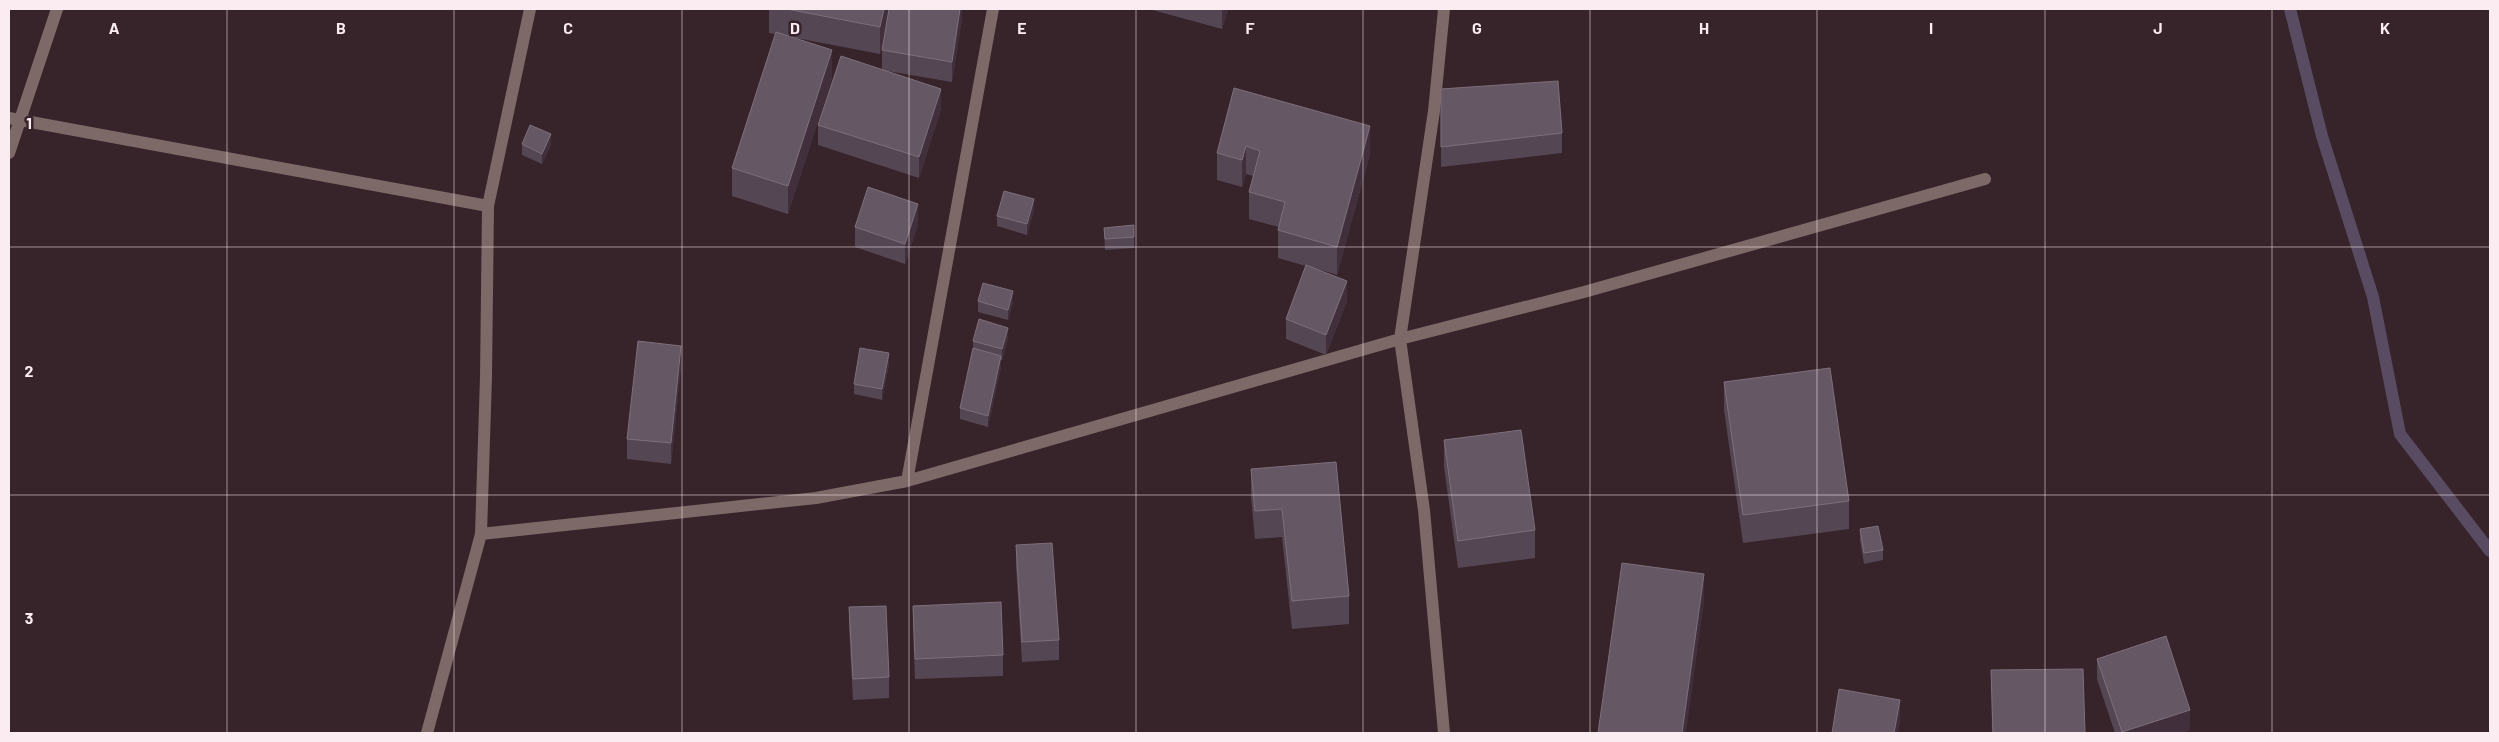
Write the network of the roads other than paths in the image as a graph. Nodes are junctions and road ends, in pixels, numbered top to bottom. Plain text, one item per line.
1 (57, 9) edge
2 (530, 9) edge
3 (993, 9) edge
4 (1444, 9) edge
5 (14, 120) edge
6 (9, 153) edge
7 (1985, 179) dead end
8 (488, 206) junction
9 (1400, 339) junction
10 (907, 481) junction
11 (481, 534) junction
12 (427, 733) edge
13 (1444, 733) edge

1 - 5 street
2 - 8 street
3 - 10 street
4 - 9 street
5 - 6 street
5 - 8 street
7 - 9 street
8 - 11 street
9 - 10 street
9 - 13 street
10 - 11 street
11 - 12 street

